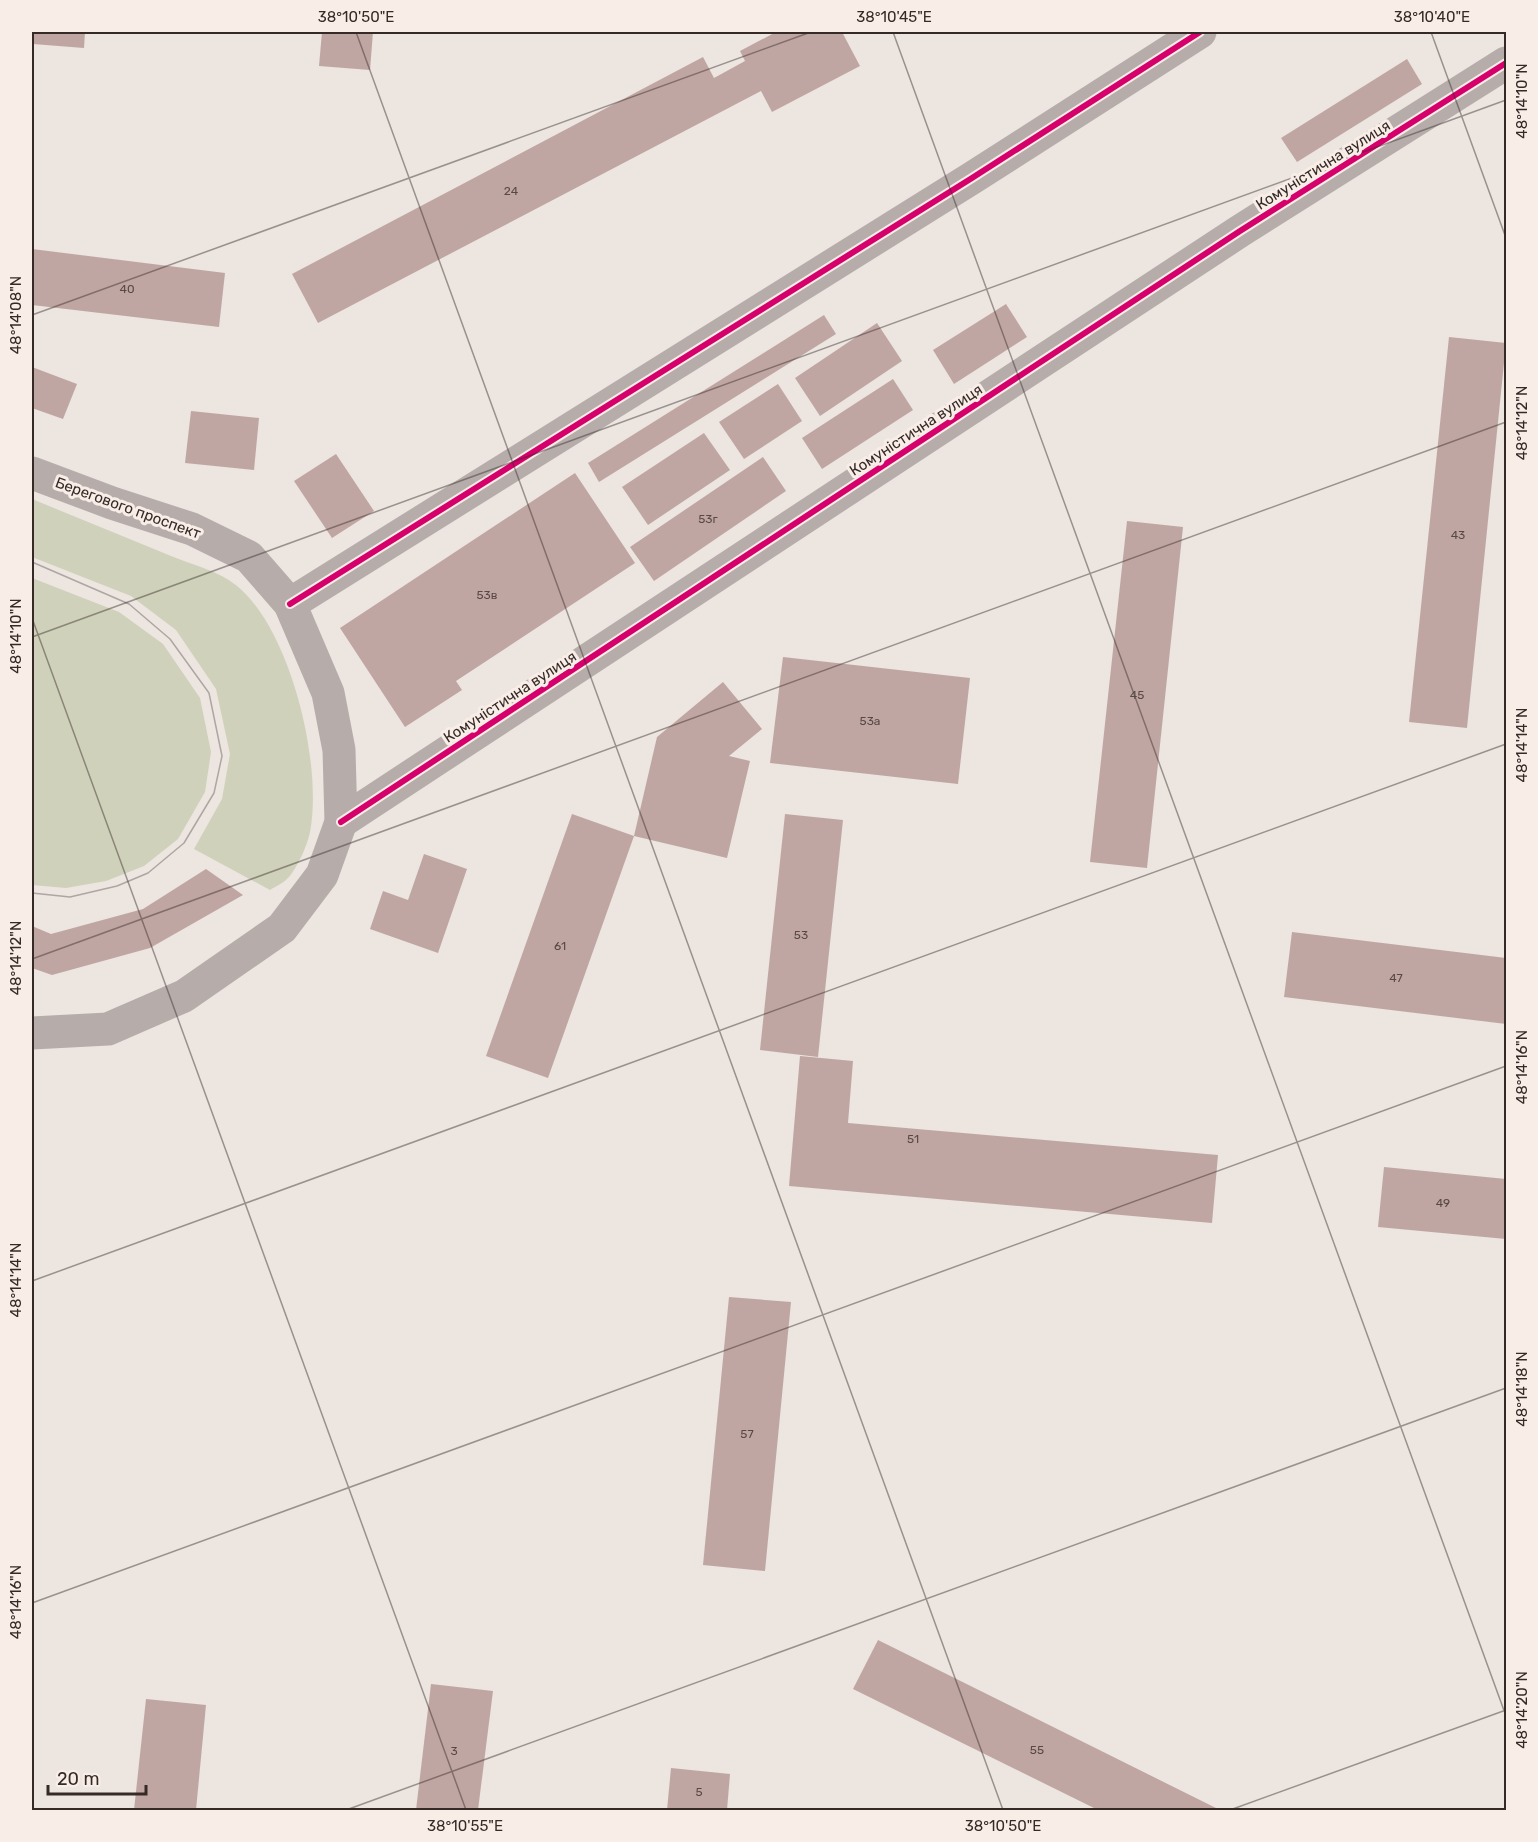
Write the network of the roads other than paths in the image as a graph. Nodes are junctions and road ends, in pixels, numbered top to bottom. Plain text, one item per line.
1 (1200, 32) edge
2 (1506, 63) edge
3 (32, 473) edge
4 (290, 604) junction
5 (341, 822) junction
6 (32, 1033) edge

1 - 4 street
2 - 5 street, Комуністична вулиця
3 - 4 street, Берегового проспект
4 - 5 street, Берегового проспект
5 - 6 street, Берегового проспект

